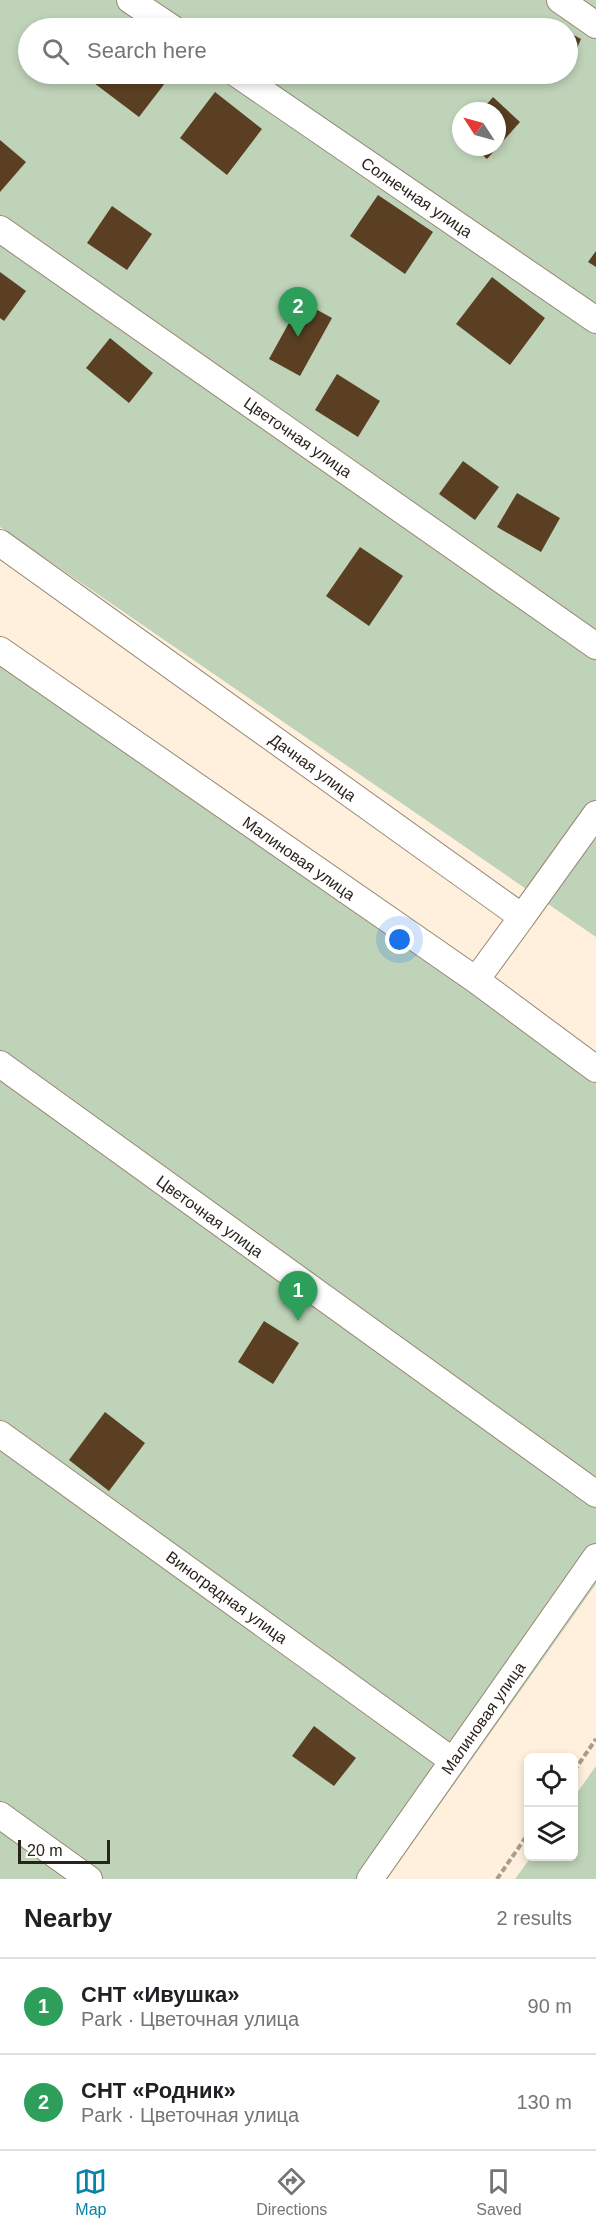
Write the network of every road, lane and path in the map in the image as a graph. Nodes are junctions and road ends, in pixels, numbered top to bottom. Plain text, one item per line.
1 (130, 0) edge
2 (560, 0) edge
3 (157, 18) edge
4 (596, 25) edge
5 (252, 84) edge
6 (0, 229) edge
7 (596, 320) edge
8 (0, 543) edge
9 (596, 646) edge
10 (0, 650) edge
11 (596, 814) edge
12 (522, 917) junction
13 (476, 980) junction
14 (0, 1064) edge
15 (596, 1069) edge
16 (0, 1434) edge
17 (596, 1494) edge
18 (596, 1557) edge
19 (596, 1739) edge
20 (453, 1761) junction
21 (578, 1764) edge
22 (0, 1815) edge
23 (524, 1840) edge
24 (89, 1879) edge
25 (370, 1879) edge
26 (497, 1879) edge

1 - 3 street
2 - 4 street
5 - 7 street, Солнечная улица
6 - 9 street, Цветочная улица
8 - 12 street, Дачная улица
10 - 13 street, Малиновая улица
11 - 12 street
12 - 13 street
13 - 15 street, Малиновая улица
14 - 17 street, Цветочная улица
16 - 20 street, Виноградная улица
18 - 20 street, Малиновая улица
19 - 21 path
20 - 25 street, Малиновая улица
22 - 24 street
23 - 26 path

